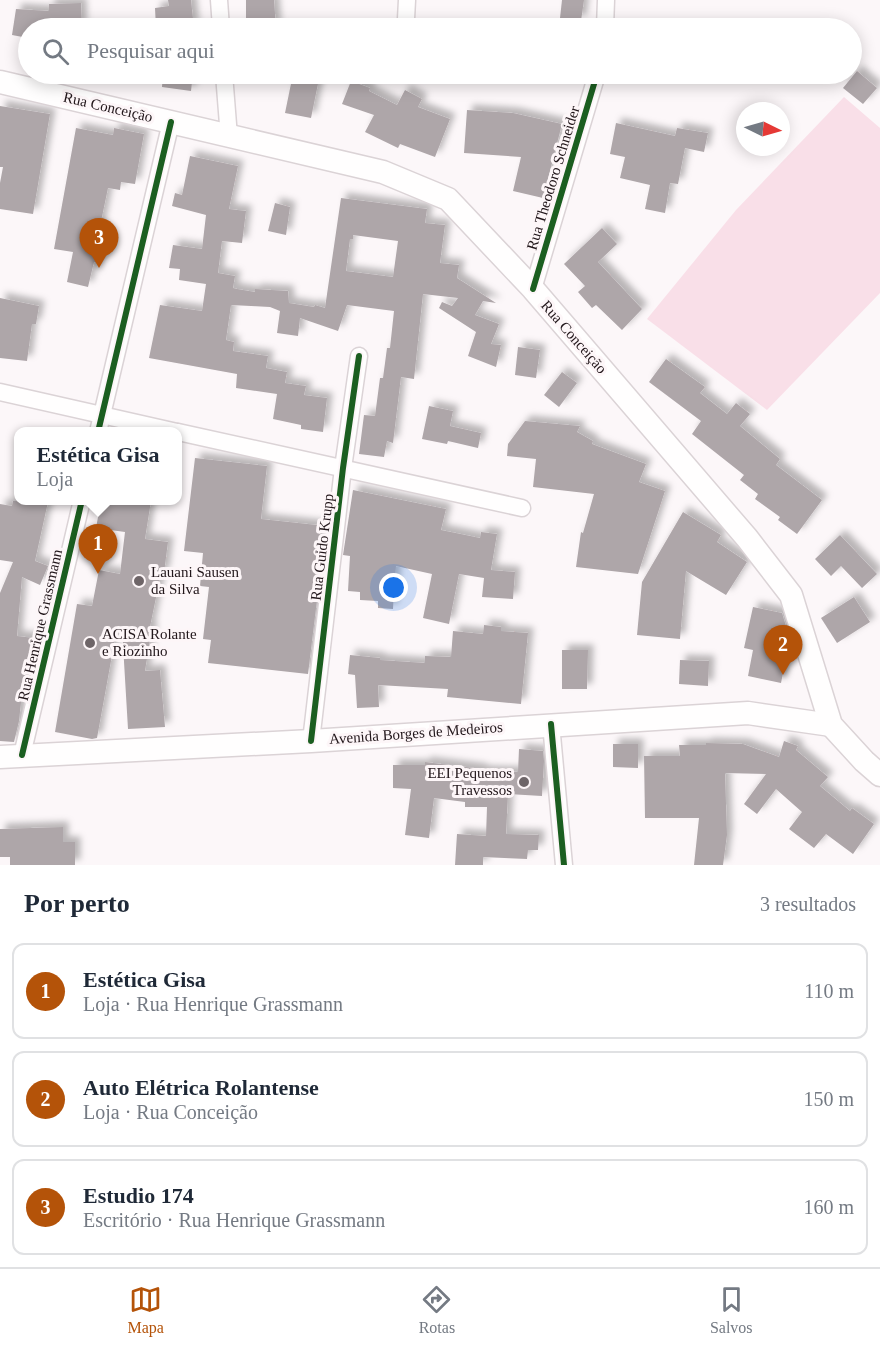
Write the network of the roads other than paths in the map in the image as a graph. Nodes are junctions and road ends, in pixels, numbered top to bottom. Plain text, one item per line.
1 (219, 0) edge
2 (407, 0) edge
3 (606, 0) edge
4 (220, 18) edge
5 (406, 18) edge
6 (605, 18) edge
7 (0, 82) edge
8 (226, 84) edge
9 (594, 84) edge
10 (171, 122) junction
11 (230, 137) junction
12 (532, 289) junction
13 (359, 356) dead end
14 (0, 392) edge
15 (102, 415) junction
16 (99, 427) edge
17 (155, 427) edge
18 (182, 433) edge
19 (343, 468) junction
20 (81, 505) edge
21 (522, 508) dead end
22 (551, 724) junction
23 (831, 725) junction
24 (311, 741) junction
25 (11, 756) edge
26 (880, 775) edge
27 (564, 865) edge

1 - 4 street
2 - 5 street
3 - 6 street
7 - 10 main road, Rua Conceição
8 - 11 street
9 - 12 street, Rua Theodoro Schneider
10 - 11 main road, Rua Conceição
10 - 15 street
11 - 12 main road, Rua Conceição
12 - 23 main road, Rua Conceição
13 - 19 street, Rua Guido Krupp
14 - 15 street
15 - 16 street
15 - 17 street
18 - 19 street
19 - 21 street
19 - 24 street, Rua Guido Krupp
20 - 25 street, Rua Henrique Grassmann
22 - 23 main road, Avenida Borges de Medeiros
22 - 24 main road, Avenida Borges de Medeiros
22 - 27 street
23 - 26 main road, Rua Conceição
24 - 25 main road, Avenida Borges de Medeiros

